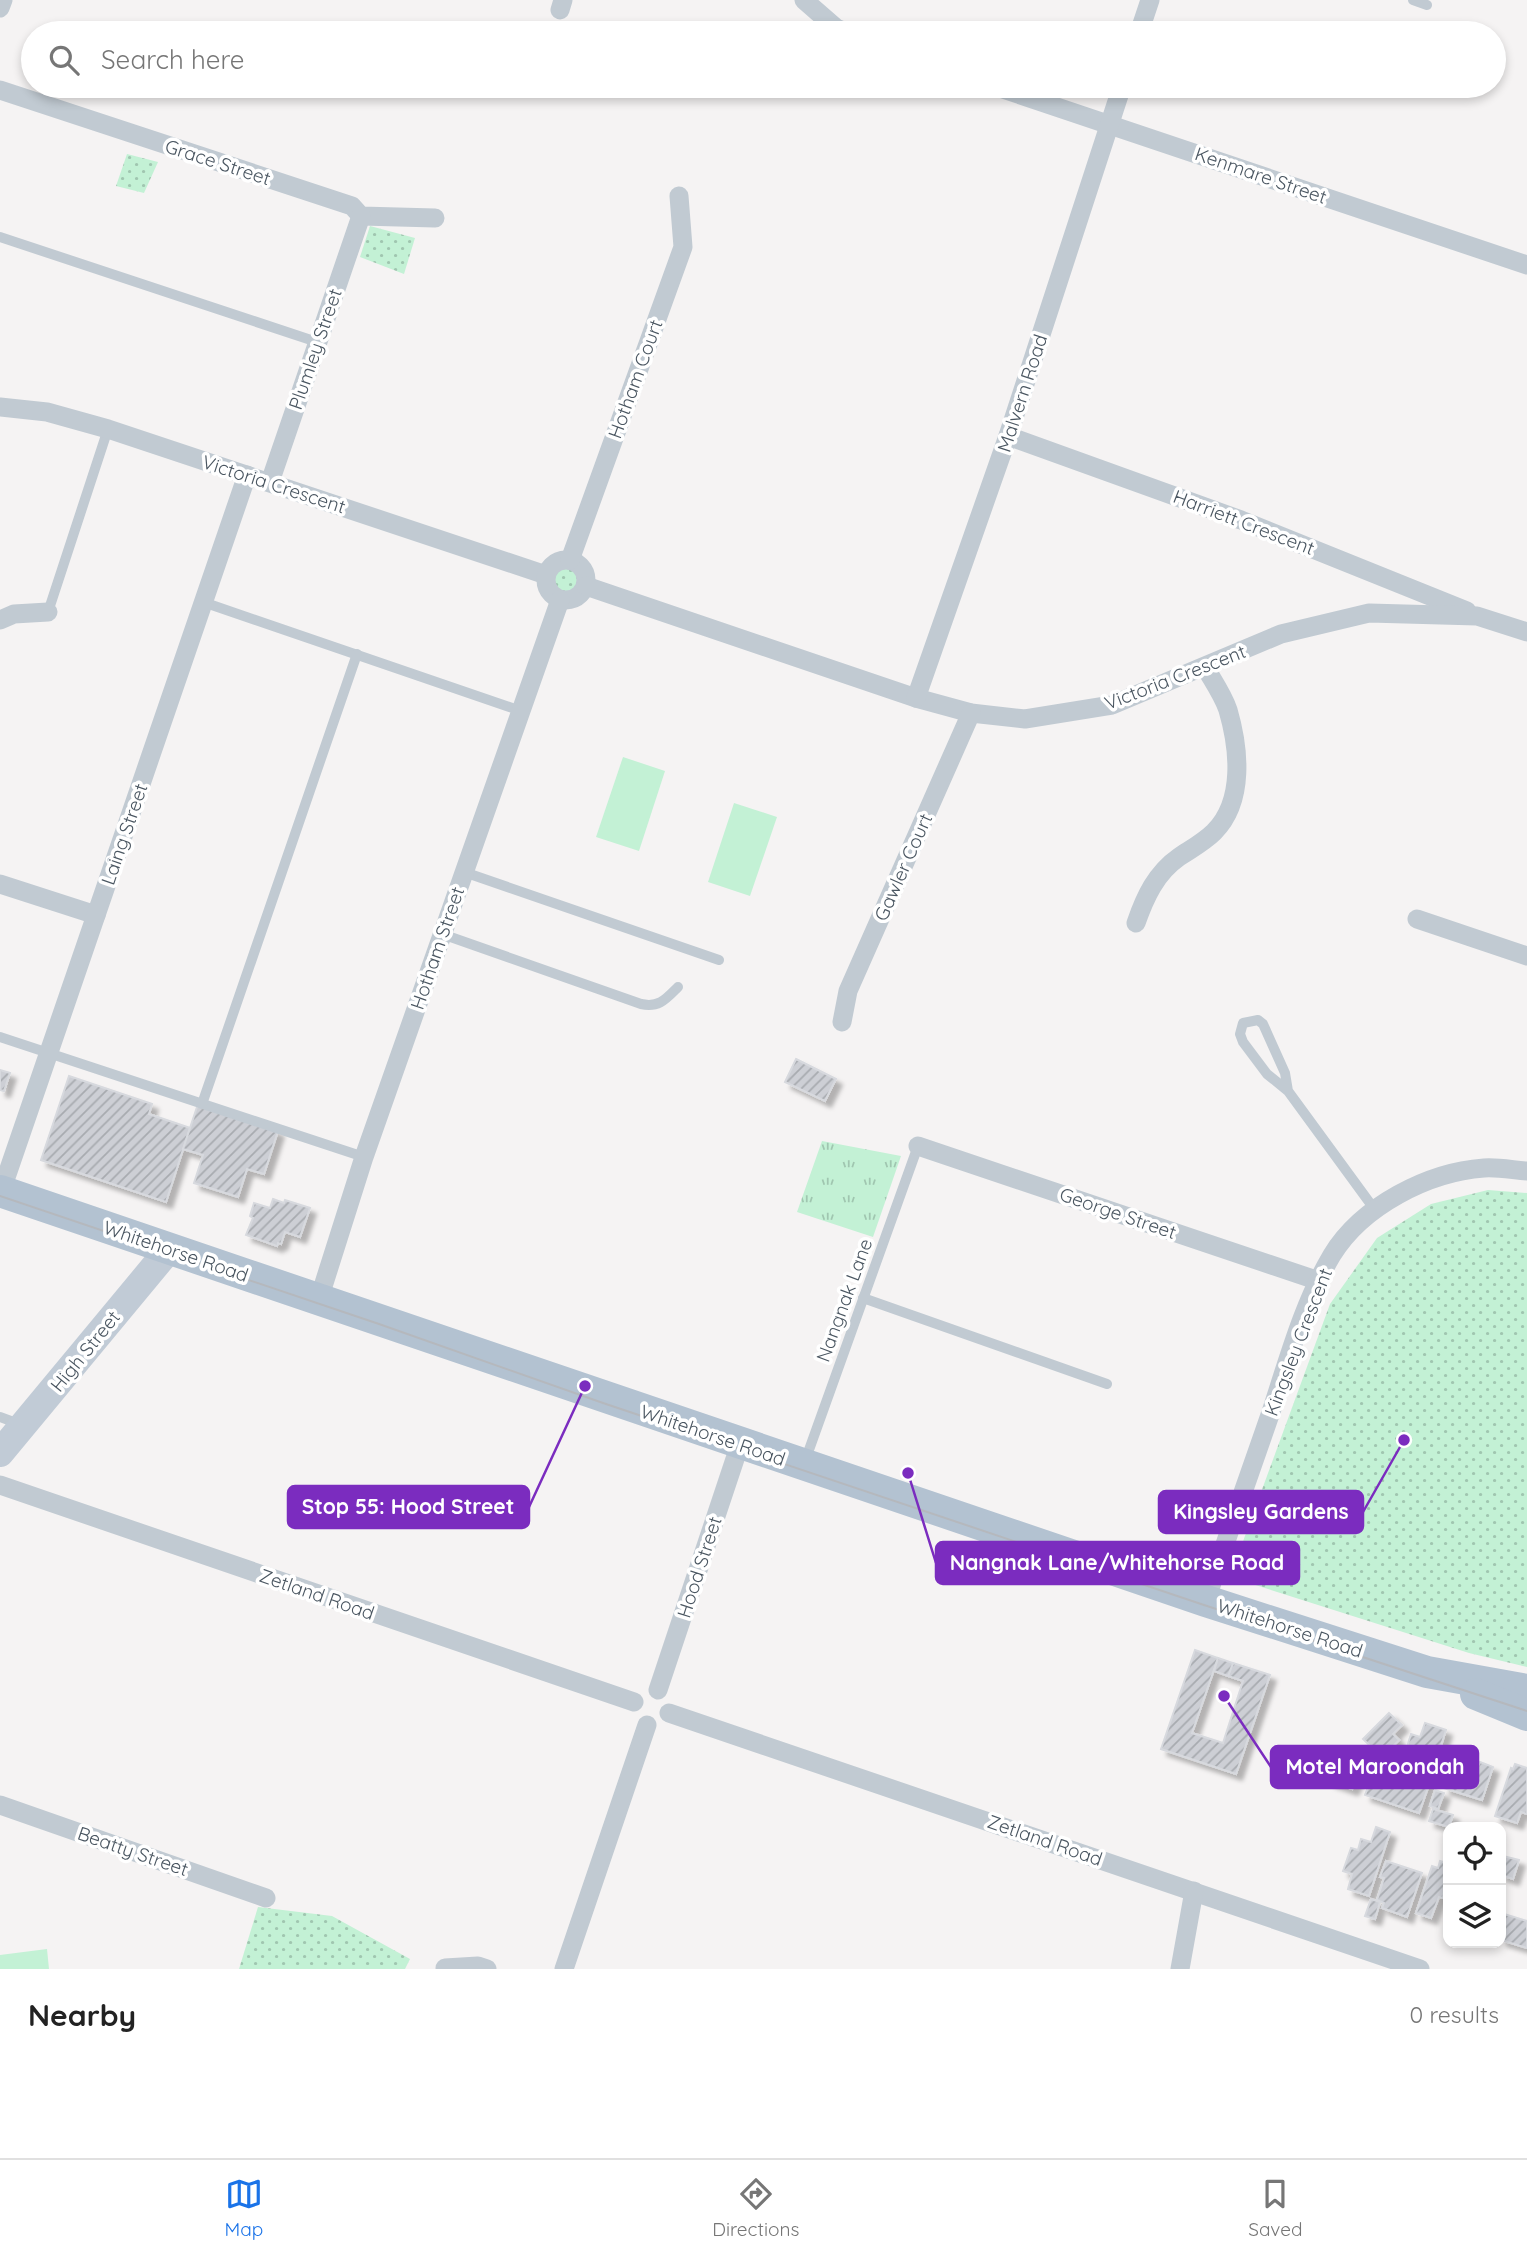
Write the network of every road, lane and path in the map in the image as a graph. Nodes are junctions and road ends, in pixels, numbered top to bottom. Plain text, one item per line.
1 (3, 0) edge
2 (804, 0) edge
3 (1150, 0) edge
4 (1413, 0) edge
5 (1427, 5) dead end
6 (0, 8) edge
7 (828, 21) edge
8 (1143, 21) edge
9 (0, 90) edge
10 (21, 97) edge
11 (24, 98) edge
12 (1030, 98) edge
13 (1118, 98) edge
14 (1110, 125) junction
15 (679, 195) dead end
16 (361, 216) junction
17 (435, 218) dead end
18 (0, 237) edge
19 (1527, 265) edge
20 (317, 342) junction
21 (0, 407) edge
22 (108, 429) junction
23 (1008, 436) junction
24 (247, 475) junction
25 (270, 482) junction
26 (570, 560) junction
27 (546, 575) junction
28 (586, 586) junction
29 (561, 600) junction
30 (203, 602) junction
31 (48, 612) joint
32 (1477, 615) junction
33 (0, 620) edge
34 (1527, 632) edge
35 (357, 654) junction
36 (1205, 667) junction
37 (916, 698) junction
38 (521, 711) junction
39 (971, 713) junction
40 (464, 872) junction
41 (0, 884) edge
42 (96, 915) junction
43 (1417, 919) dead end
44 (1136, 923) dead end
45 (442, 934) junction
46 (1527, 956) edge
47 (719, 960) dead end
48 (678, 987) dead end
49 (842, 1022) dead end
50 (0, 1037) edge
51 (48, 1054) junction
52 (1288, 1091) junction
53 (202, 1104) junction
54 (918, 1146) joint
55 (364, 1157) junction
56 (1527, 1171) edge
57 (1, 1192) edge
58 (1375, 1210) junction
59 (170, 1248) junction
60 (1319, 1281) junction
61 (863, 1298) junction
62 (319, 1299) junction
63 (1107, 1384) dead end
64 (12, 1421) edge
65 (740, 1444) junction
66 (0, 1453) edge
67 (804, 1465) junction
68 (0, 1485) edge
69 (1206, 1601) junction
70 (1427, 1672) junction
71 (658, 1690) junction
72 (1527, 1690) edge
73 (634, 1702) junction
74 (669, 1713) junction
75 (1527, 1716) edge
76 (647, 1725) junction
77 (0, 1805) edge
78 (1194, 1891) junction
79 (266, 1898) dead end
80 (445, 1969) edge
81 (487, 1969) edge
82 (564, 1969) edge
83 (1180, 1969) edge
84 (1420, 1969) edge

1 - 6 street
2 - 7 street
3 - 8 street
4 - 5 lane
9 - 10 street, Grace Street
11 - 16 street, Grace Street
12 - 14 street, Kenmare Street
13 - 14 street, Malvern Road
14 - 19 street, Kenmare Street
14 - 23 street, Malvern Road
15 - 26 street, Hotham Court
16 - 17 street, Grace Street
16 - 20 street, Plumley Street
18 - 20 lane
20 - 25 street, Plumley Street
21 - 22 street, Victoria Crescent
22 - 24 street, Victoria Crescent
22 - 31 lane
23 - 32 street, Harriett Crescent
23 - 37 street, Malvern Road
24 - 25 street, Victoria Crescent
24 - 30 street, Laing Street
25 - 27 street, Victoria Crescent
26 - 27 street
26 - 28 street
27 - 29 street
28 - 29 street
28 - 37 street, Victoria Crescent
29 - 38 street, Hotham Street
30 - 35 lane
30 - 42 street, Laing Street
31 - 33 street
32 - 34 street, Victoria Crescent
32 - 36 street, Victoria Crescent
35 - 38 lane
35 - 53 lane
36 - 39 street, Victoria Crescent
36 - 44 street
37 - 39 street, Victoria Crescent
38 - 40 street, Hotham Street
39 - 49 street, Gawler Court
40 - 45 street, Hotham Street
40 - 47 lane
41 - 42 street
42 - 51 street, Laing Street
43 - 46 street
45 - 48 lane
45 - 55 street, Hotham Street
50 - 51 lane
51 - 53 lane
51 - 57 street, Laing Street
52 - 52 lane
52 - 58 lane
53 - 55 lane
54 - 60 street, George Street
54 - 61 lane, Nangnak Lane
55 - 62 street, Hotham Street
56 - 58 street, Kingsley Crescent
57 - 59 main road, Whitehorse Road
58 - 60 street, Kingsley Crescent
59 - 62 main road, Whitehorse Road
59 - 64 street, High Street
60 - 69 street, Kingsley Crescent
61 - 63 lane
61 - 67 lane, Nangnak Lane
62 - 65 main road, Whitehorse Road
64 - 66 street, High Street
65 - 67 main road, Whitehorse Road
65 - 71 street, Hood Street
67 - 69 main road, Whitehorse Road
68 - 73 street, Zetland Road
69 - 70 main road, Whitehorse Road
70 - 72 main road, Whitehorse Road
70 - 75 main road, Whitehorse Road
71 - 73 street
71 - 74 street
73 - 76 street
74 - 76 street
74 - 78 street, Zetland Road
76 - 82 street
77 - 79 street, Beatty Street
78 - 83 street
78 - 84 street, Zetland Road
80 - 81 street

